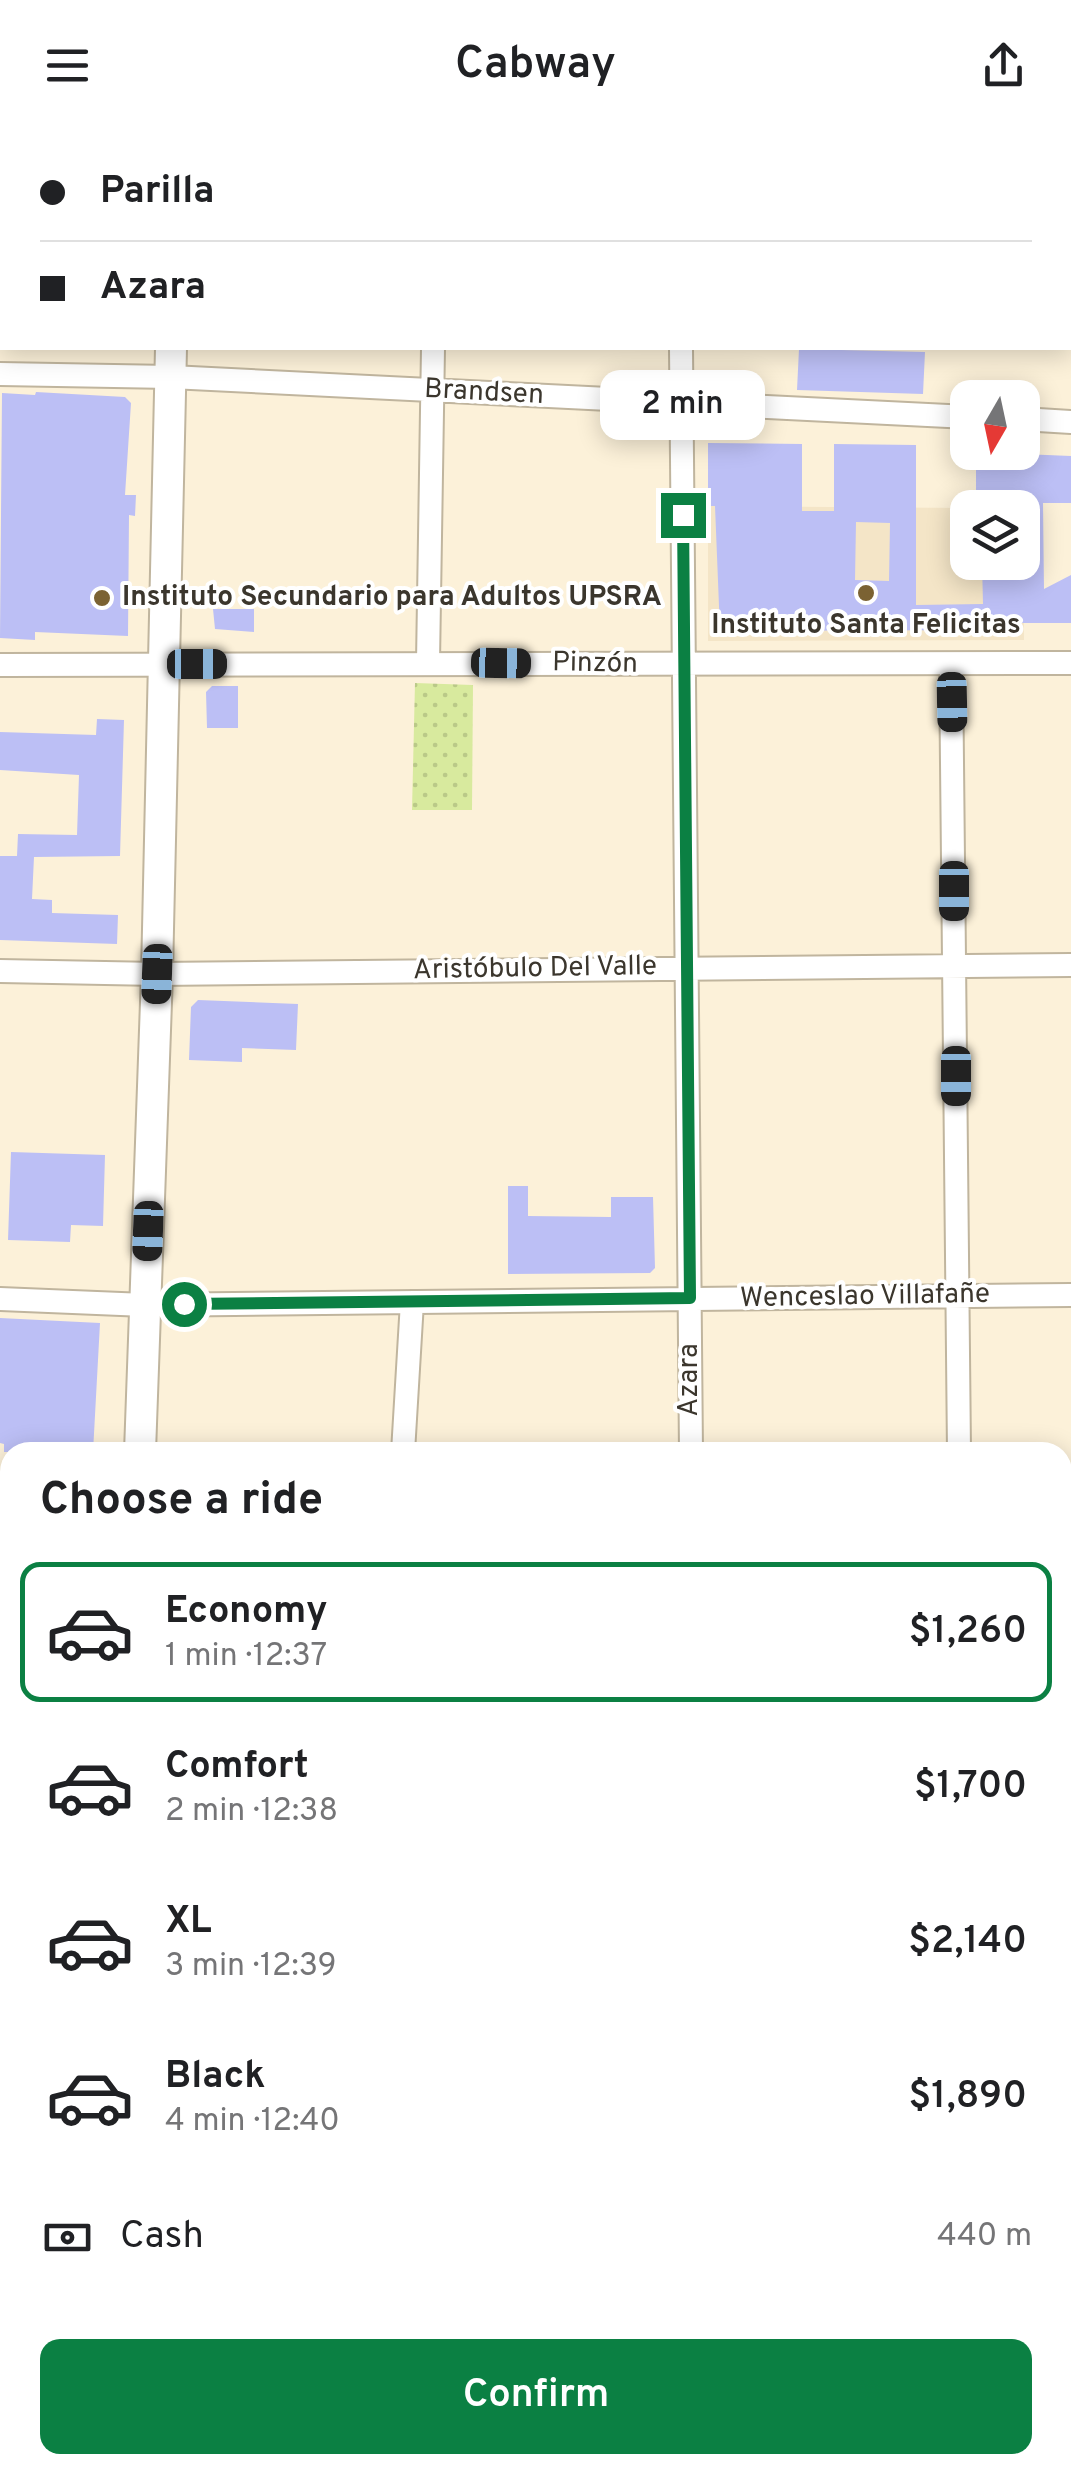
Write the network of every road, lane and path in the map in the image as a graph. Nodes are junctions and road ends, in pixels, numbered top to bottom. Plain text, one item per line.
1 (433, 350) edge
2 (681, 350) edge
3 (171, 362) edge
4 (0, 374) edge
5 (432, 390) junction
6 (683, 402) junction
7 (950, 415) edge
8 (1040, 420) edge
9 (1071, 422) edge
10 (428, 662) junction
11 (1071, 663) edge
12 (162, 664) junction
13 (951, 664) junction
14 (0, 665) edge
15 (684, 666) junction
16 (1071, 965) edge
17 (955, 966) junction
18 (687, 967) junction
19 (0, 971) edge
20 (157, 974) junction
21 (1071, 1295) edge
22 (957, 1296) junction
23 (690, 1298) junction
24 (0, 1299) edge
25 (412, 1302) junction
26 (146, 1304) junction
27 (140, 1442) edge
28 (405, 1442) edge
29 (691, 1442) edge
30 (959, 1442) edge

1 - 5 street
2 - 6 street, Azara
3 - 4 street, Brandsen
3 - 5 street, Brandsen
3 - 12 main road
5 - 6 street, Brandsen
5 - 10 street
6 - 7 street, Brandsen
6 - 15 street, Azara
8 - 9 street
10 - 12 street, Pinzón
10 - 15 street, Pinzón
11 - 13 street, Pinzón
12 - 14 street, Pinzón
12 - 20 main road
13 - 15 street, Pinzón
13 - 17 street
15 - 18 street, Azara
16 - 17 street, Aristóbulo Del Valle
17 - 18 street, Aristóbulo Del Valle
17 - 22 street
18 - 20 street, Aristóbulo Del Valle
18 - 23 street, Azara
19 - 20 street, Aristóbulo Del Valle
20 - 26 main road
21 - 22 street, Wenceslao Villafañe
22 - 23 street, Wenceslao Villafañe
22 - 30 street
23 - 25 street, Wenceslao Villafañe
23 - 29 street, Azara
24 - 26 street, Wenceslao Villafañe
25 - 26 street, Wenceslao Villafañe
25 - 28 street
26 - 27 main road

